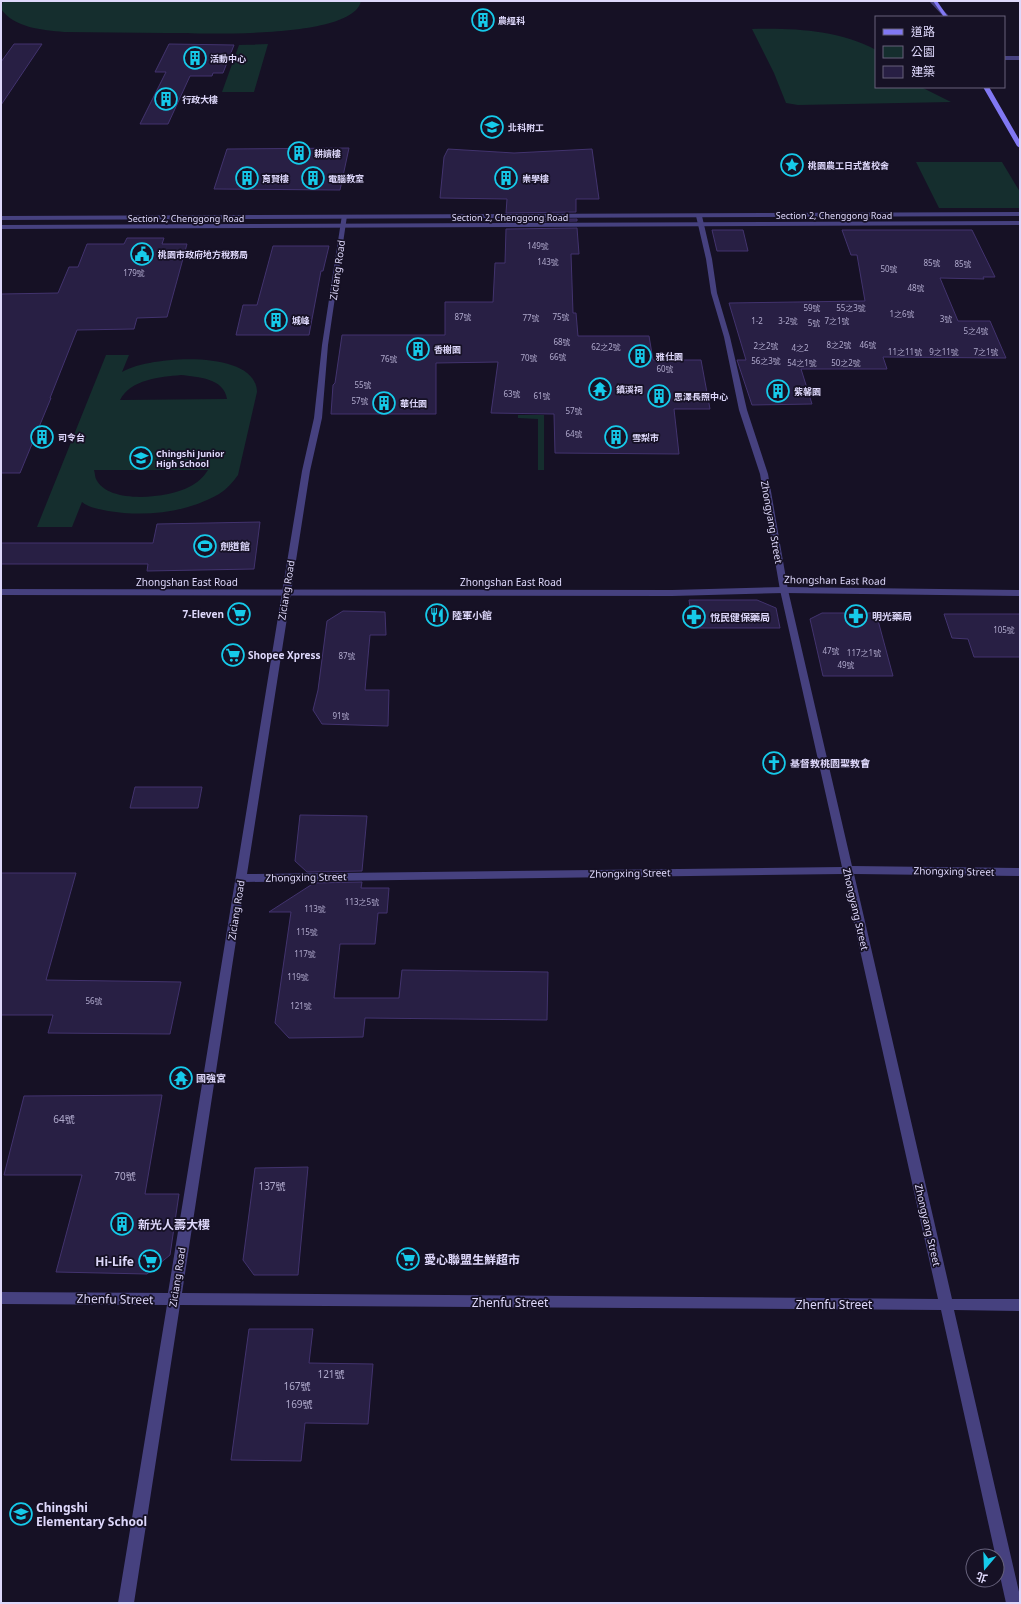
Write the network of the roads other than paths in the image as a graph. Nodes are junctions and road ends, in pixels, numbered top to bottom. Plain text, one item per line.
1 (931, 1) edge
2 (935, 1) edge
3 (938, 1) edge
4 (946, 16) edge
5 (1005, 58) edge
6 (1020, 58) edge
7 (987, 88) edge
8 (1020, 146) edge
9 (1020, 214) edge
10 (344, 216) junction
11 (114, 217) junction
12 (214, 217) junction
13 (1, 218) edge
14 (700, 220) junction
15 (1020, 223) edge
16 (1, 227) edge
17 (211, 227) junction
18 (343, 227) junction
19 (110, 228) junction
20 (784, 590) junction
21 (1, 592) edge
22 (1020, 593) edge
23 (286, 594) junction
24 (848, 870) junction
25 (1020, 872) edge
26 (241, 878) junction
27 (1, 1298) edge
28 (174, 1300) junction
29 (946, 1304) junction
30 (1020, 1305) edge
31 (126, 1603) edge
32 (1014, 1603) edge

1 - 4 street
2 - 4 main road
3 - 4 street
5 - 6 street
7 - 8 main road
9 - 14 street, Section 2, Chenggong Road
10 - 12 street, Section 2, Chenggong Road
10 - 14 street, Section 2, Chenggong Road
10 - 18 street, Ziciang Road
11 - 12 street, Section 2, Chenggong Road
11 - 13 street, Section 2, Chenggong Road
11 - 19 street
12 - 17 street
14 - 15 street, Section 2, Chenggong Road
14 - 18 street, Section 2, Chenggong Road
14 - 20 street, Zhongyang Street
16 - 19 street, Section 2, Chenggong Road
17 - 18 street, Section 2, Chenggong Road
17 - 19 street, Section 2, Chenggong Road
18 - 23 street, Ziciang Road
20 - 22 street, Zhongshan East Road
20 - 23 street, Zhongshan East Road
20 - 24 street, Zhongyang Street
21 - 23 street, Zhongshan East Road
23 - 26 street, Ziciang Road
24 - 25 street, Zhongxing Street
24 - 26 street, Zhongxing Street
24 - 29 street, Zhongyang Street
26 - 28 street, Ziciang Road
27 - 28 street, Zhenfu Street
28 - 29 street, Zhenfu Street
28 - 31 street, Ziciang Road
29 - 30 street, Zhenfu Street
29 - 32 street, Zhongyang Street

